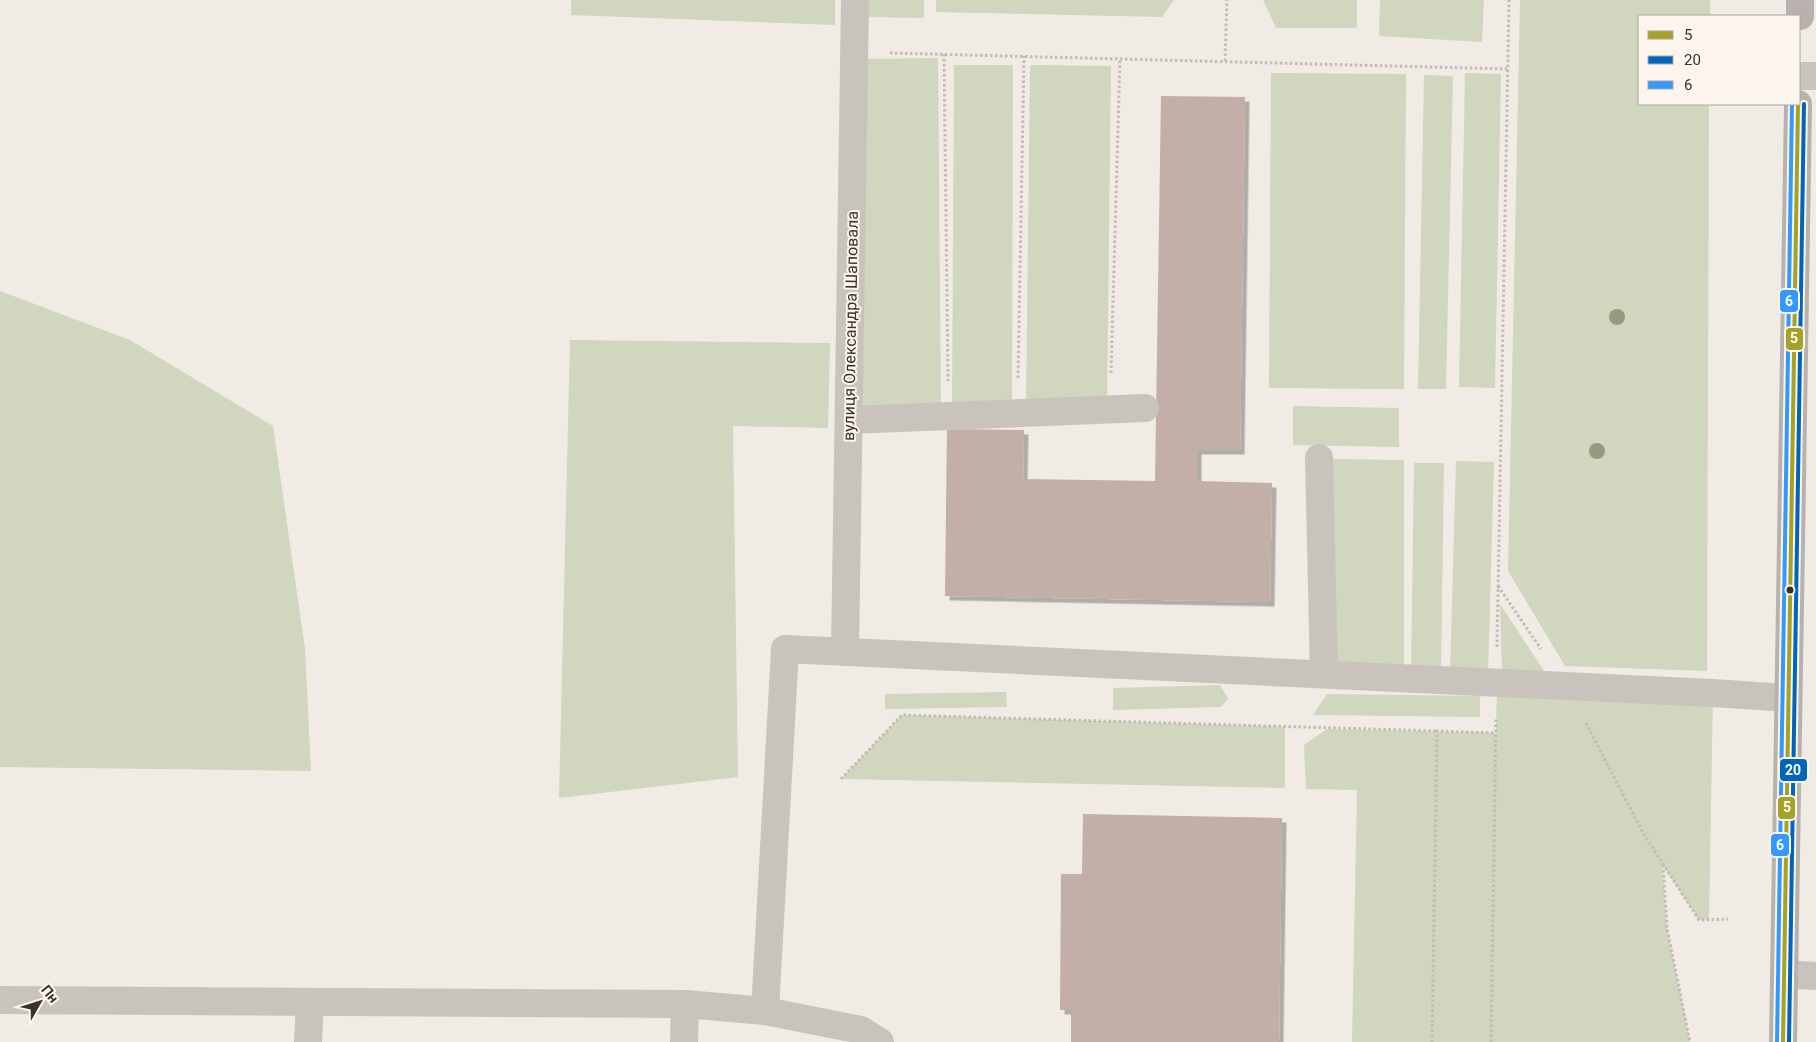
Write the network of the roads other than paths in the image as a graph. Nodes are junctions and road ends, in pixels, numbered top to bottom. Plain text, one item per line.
1 (855, 0) edge
2 (1800, 0) edge
3 (1800, 15) edge
4 (1801, 76) edge
5 (1816, 76) edge
6 (1798, 105) edge
7 (1145, 408) dead end
8 (849, 420) junction
9 (1319, 458) dead end
10 (845, 652) junction
11 (1324, 674) junction
12 (1788, 698) junction
13 (1784, 974) junction
14 (1816, 976) edge
15 (0, 1000) edge
16 (310, 1002) junction
17 (686, 1004) junction
18 (765, 1011) junction
19 (308, 1042) edge
20 (684, 1042) edge
21 (880, 1042) edge
22 (1782, 1042) edge

1 - 8 lane, вулиця Олександра Шаповала
2 - 3 main road
4 - 5 lane
6 - 12 main road
7 - 8 lane
8 - 10 lane, вулиця Олександра Шаповала
9 - 11 lane
10 - 11 lane
10 - 18 lane
11 - 12 lane
12 - 13 main road
13 - 14 lane
13 - 22 main road
15 - 16 lane
16 - 17 lane
16 - 19 lane
17 - 18 lane
17 - 20 lane
18 - 21 lane

